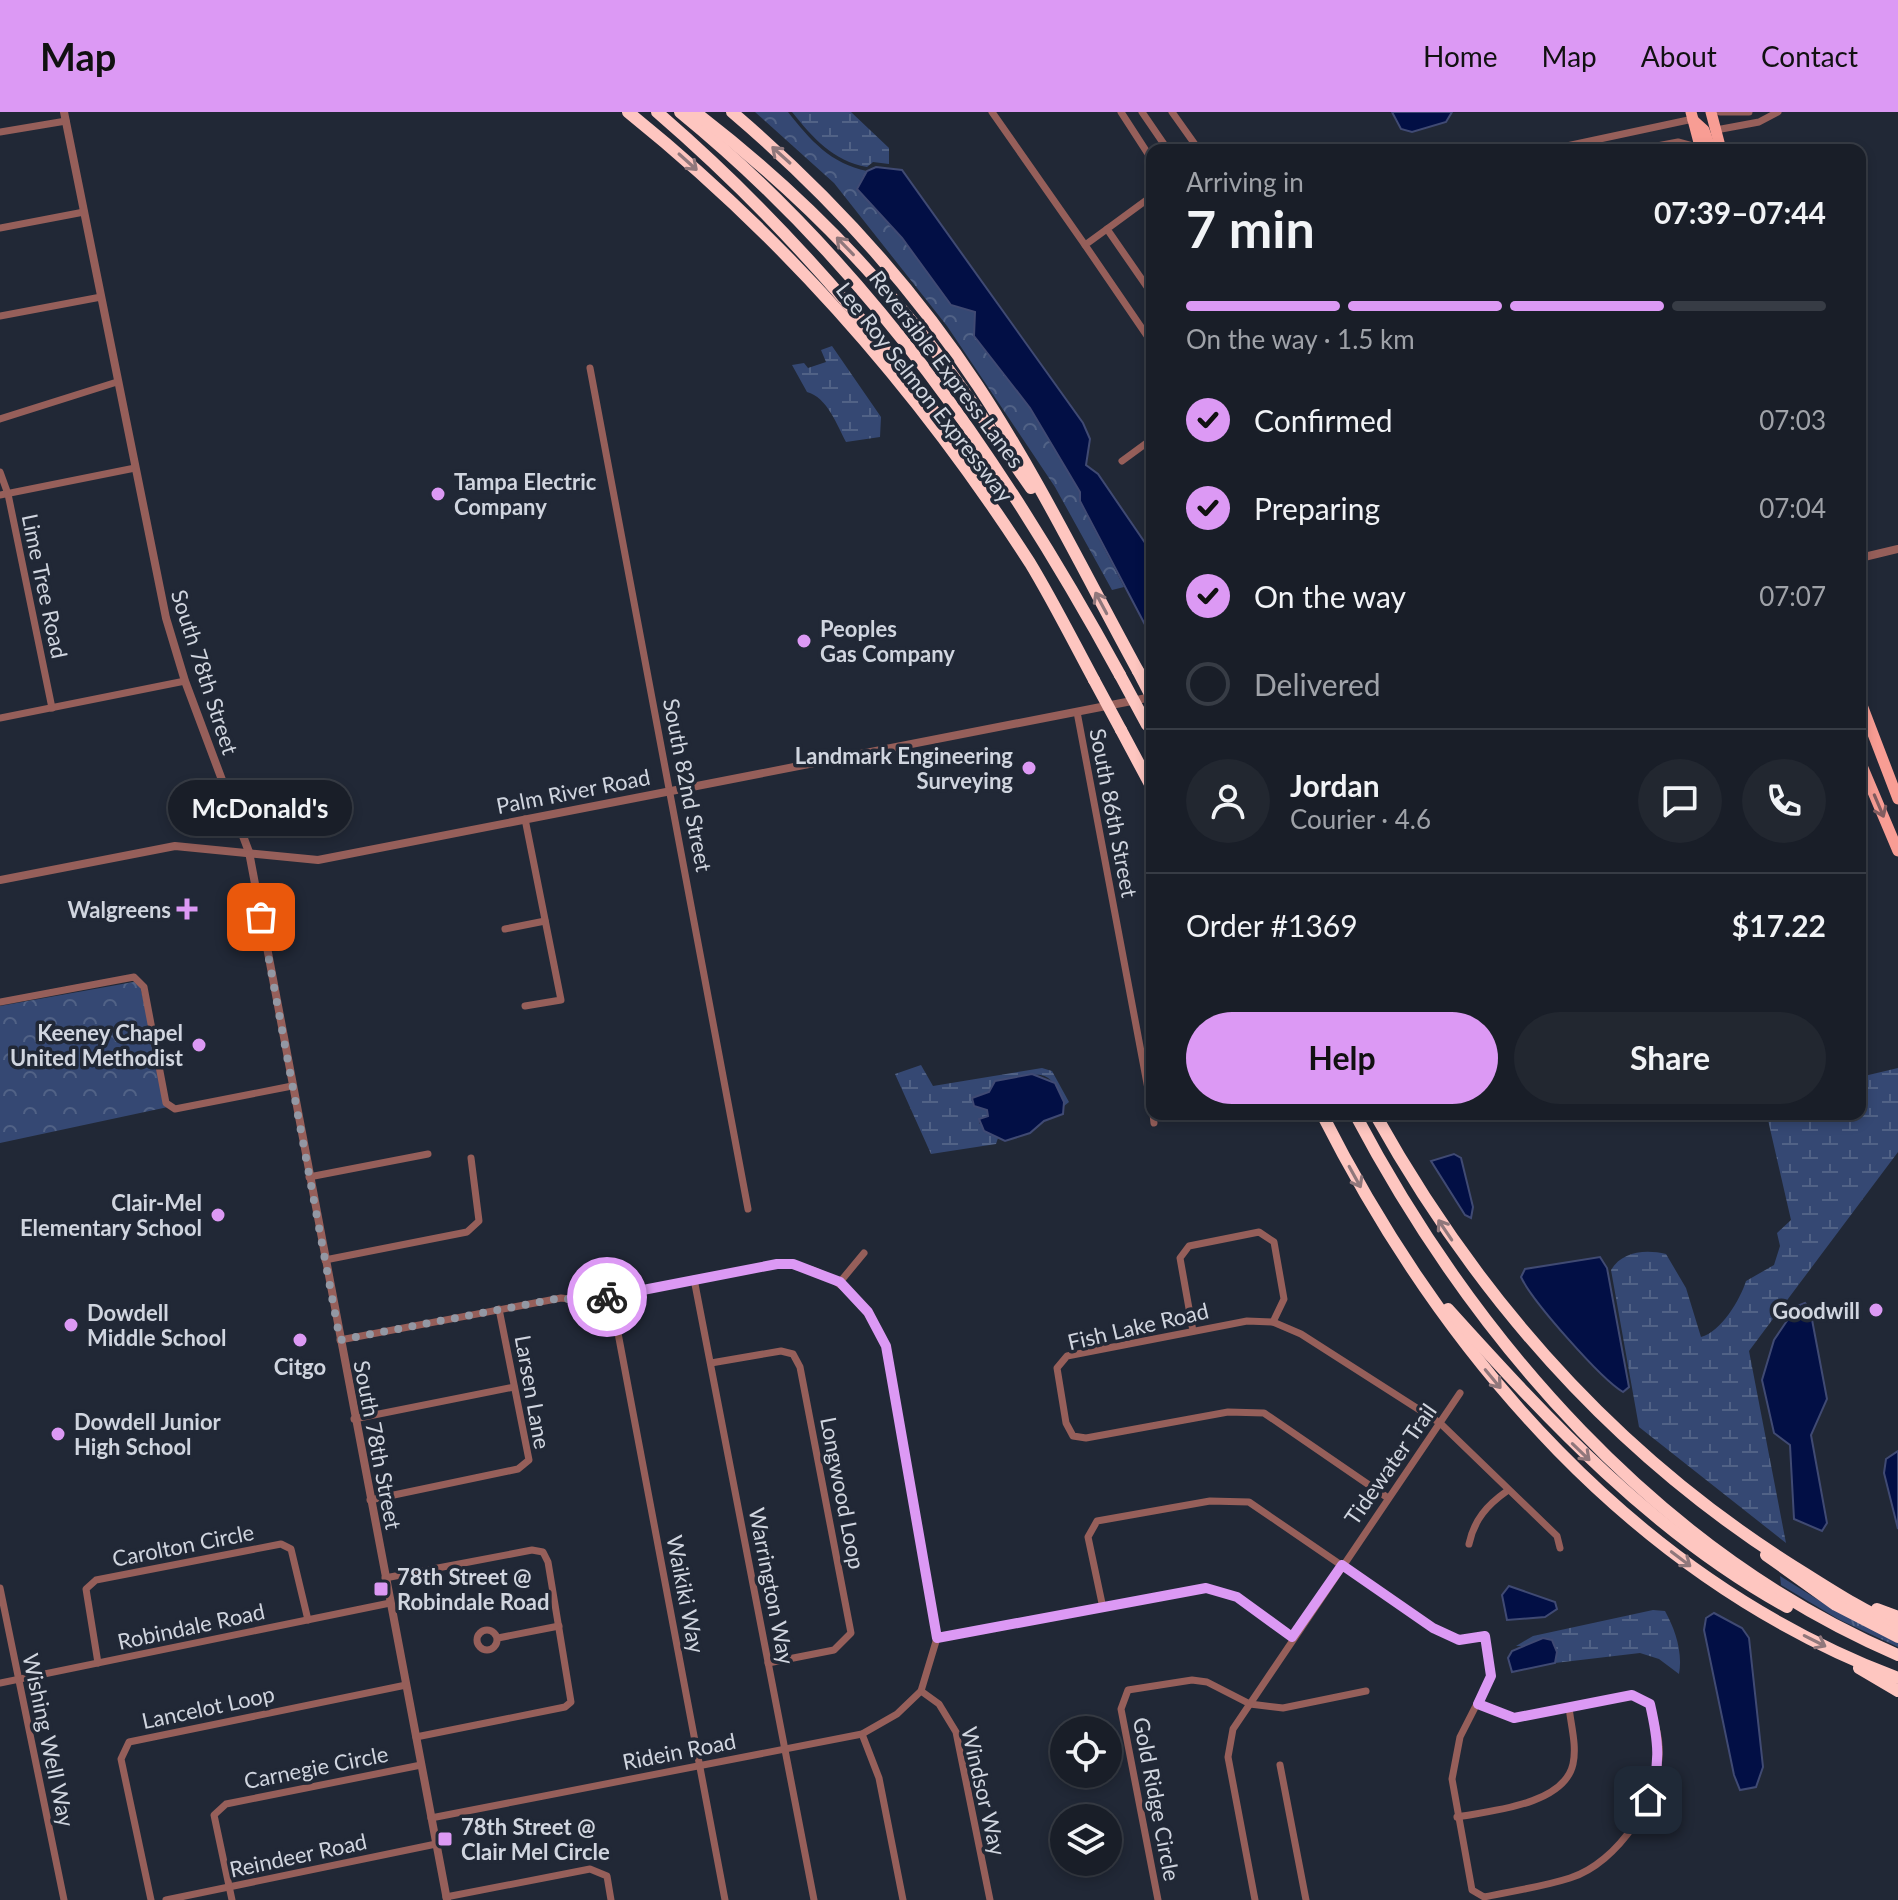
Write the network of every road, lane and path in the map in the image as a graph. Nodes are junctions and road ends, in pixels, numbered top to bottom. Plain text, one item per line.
1 (628, 112) edge
2 (657, 112) edge
3 (680, 112) edge
4 (695, 112) edge
5 (732, 112) edge
6 (992, 112) edge
7 (1121, 112) edge
8 (1142, 112) edge
9 (1172, 112) edge
10 (1711, 112) edge
11 (1720, 112) edge
12 (1749, 112) edge
13 (1773, 112) edge
14 (1695, 114) edge
15 (65, 116) edge
16 (1716, 130) junction
17 (0, 132) edge
18 (1164, 144) edge
19 (1195, 144) edge
20 (1580, 144) edge
21 (1702, 144) edge
22 (1720, 144) edge
23 (1146, 151) edge
24 (1146, 200) edge
25 (84, 212) junction
26 (0, 228) edge
27 (1107, 229) junction
28 (1085, 245) junction
29 (1146, 285) edge
30 (101, 297) junction
31 (0, 316) edge
32 (1146, 334) edge
33 (590, 368) dead end
34 (117, 382) junction
35 (0, 419) edge
36 (1146, 443) edge
37 (1122, 461) dead end
38 (135, 468) junction
39 (0, 472) edge
40 (4, 495) edge
41 (1048, 505) junction
42 (1898, 549) edge
43 (1866, 557) edge
44 (1032, 567) junction
45 (185, 681) junction
46 (1146, 686) edge
47 (1146, 698) edge
48 (52, 708) junction
49 (1077, 712) junction
50 (1866, 716) edge
51 (0, 718) edge
52 (1146, 724) edge
53 (1866, 775) edge
54 (1146, 777) edge
55 (671, 790) junction
56 (1898, 799) edge
57 (525, 819) junction
58 (1898, 851) edge
59 (249, 852) junction
60 (0, 880) edge
61 (545, 921) junction
62 (505, 929) dead end
63 (0, 1002) edge
64 (525, 1006) dead end
65 (1146, 1079) edge
66 (292, 1086) junction
67 (1325, 1120) edge
68 (1359, 1120) edge
69 (1379, 1120) edge
70 (428, 1154) dead end
71 (471, 1158) dead end
72 (309, 1177) junction
73 (748, 1209) dead end
74 (864, 1253) dead end
75 (325, 1260) junction
76 (1414, 1271) junction
77 (694, 1279) junction
78 (840, 1282) junction
79 (611, 1296) junction
80 (499, 1309) junction
81 (1273, 1322) junction
82 (1193, 1331) junction
83 (340, 1340) junction
84 (711, 1363) junction
85 (514, 1387) junction
86 (1460, 1393) dead end
87 (354, 1419) junction
88 (1440, 1423) junction
89 (1507, 1491) junction
90 (1388, 1498) junction
91 (370, 1500) junction
92 (1469, 1544) dead end
93 (1560, 1548) dead end
94 (1778, 1562) junction
95 (1342, 1565) junction
96 (385, 1578) junction
97 (1758, 1584) junction
98 (0, 1588) edge
99 (1847, 1598) junction
100 (390, 1603) junction
101 (1103, 1608) junction
102 (1898, 1617) edge
103 (308, 1620) junction
104 (559, 1626) junction
105 (1898, 1626) edge
106 (1292, 1637) junction
107 (1898, 1637) edge
108 (498, 1638) dead end
109 (937, 1638) junction
110 (1898, 1655) edge
111 (1844, 1656) junction
112 (98, 1663) junction
113 (768, 1663) junction
114 (1898, 1678) edge
115 (18, 1679) junction
116 (0, 1683) edge
117 (406, 1685) junction
118 (921, 1691) junction
119 (1366, 1691) dead end
120 (1898, 1691) edge
121 (1250, 1704) junction
122 (1478, 1704) junction
123 (1569, 1707) junction
124 (862, 1734) junction
125 (416, 1737) junction
126 (787, 1748) junction
127 (421, 1765) junction
128 (701, 1765) junction
129 (1280, 1765) dead end
130 (1457, 1817) junction
131 (431, 1818) junction
132 (436, 1844) junction
133 (229, 1888) junction
134 (446, 1898) edge
135 (64, 1900) edge
136 (151, 1900) edge
137 (166, 1900) edge
138 (232, 1900) edge
139 (611, 1900) edge
140 (725, 1900) edge
141 (814, 1900) edge
142 (903, 1900) edge
143 (990, 1900) edge
144 (1158, 1900) edge
145 (1255, 1900) edge
146 (1306, 1900) edge

1 -> 44 highway, Lee Roy Selmon Expressway
2 - 44 highway
3 - 52 highway, Reversible Express Lanes, bridge
41 -> 4 highway
41 -> 5 highway, Lee Roy Selmon Expressway
6 - 28 street
7 - 23 street
8 - 18 street
9 - 19 street
10 - 16 main road
11 - 12 street
13 - 16 street
14 - 16 main road
14 - 20 street
14 - 21 main road
15 - 17 street
15 - 25 street, South 78th Street
16 - 22 main road
24 - 27 street
25 - 26 street
25 - 30 street, South 78th Street
27 - 28 street
27 - 29 street
28 - 32 street
30 - 31 street
30 - 34 street, South 78th Street
33 - 55 street, South 82nd Street
34 - 35 street
34 - 38 street, South 78th Street
36 - 37 street
38 - 40 street
38 - 45 street, South 78th Street
39 - 40 street, Lime Tree Road
40 - 48 street, Lime Tree Road
46 -> 41 highway, Lee Roy Selmon Expressway, bridge
42 - 43 street
44 - 54 highway, Lee Roy Selmon Expressway, bridge
45 - 48 street
45 - 59 street, South 78th Street
47 - 49 street, Palm River Road
48 - 51 street
49 - 55 street, Palm River Road
49 - 65 street, South 86th Street
50 - 56 main road
53 -> 58 main road
55 - 57 street, Palm River Road
55 - 73 street, South 82nd Street
57 - 59 street, Palm River Road
57 - 61 street
59 - 60 street, Palm River Road
59 - 66 street, South 78th Street
61 - 62 street
61 - 64 street
63 - 66 street
66 - 72 street, South 78th Street
67 -> 76 highway
68 - 97 highway
94 -> 69 highway
70 - 72 street
71 - 75 street
72 - 75 street, South 78th Street
74 - 78 street
75 - 83 street, South 78th Street
76 -> 97 highway
76 -> 111 highway
77 - 78 street
77 - 79 street
77 - 84 street, Warrington Way
78 - 109 street
79 - 80 street
79 - 128 street, Waikiki Way
80 - 83 street
80 - 85 street, Larsen Lane
81 - 82 street, Fish Lake Road
81 - 82 street
81 - 88 street, Fish Lake Road
82 - 90 street, Fish Lake Road
83 - 87 street, South 78th Street
84 - 113 street, Warrington Way
84 - 113 street, Longwood Loop
85 - 87 street
85 - 91 street, Larsen Lane
86 - 88 street, Tidewater Trail
87 - 91 street, South 78th Street
88 - 89 street, Fish Lake Road
88 - 90 street, Tidewater Trail
89 - 92 street
89 - 93 street, Fish Lake Road
90 - 95 street, Tidewater Trail
91 - 96 street, South 78th Street
94 - 99 highway
94 - 107 highway
95 - 101 street
95 - 106 street, Tidewater Trail
95 - 122 street
96 - 100 street, South 78th Street
96 - 104 street
97 - 110 highway
98 - 115 street, Wishing Well Way
99 - 102 highway
99 - 105 highway
100 - 103 street, Robindale Road
100 - 117 street, South 78th Street
101 - 106 street
101 - 109 street
103 - 112 street, Robindale Road
103 - 112 street, Carolton Circle
104 - 108 street
104 - 125 street
106 - 121 street, Tidewater Trail
109 - 118 street
111 - 114 highway
111 - 120 highway
112 - 115 street, Robindale Road
113 - 126 street, Warrington Way
115 - 116 street, Robindale Road
115 - 135 street, Wishing Well Way
117 - 125 street, South 78th Street
117 - 136 street, Lancelot Loop
118 - 124 street, Ridein Road
118 - 143 street, Windsor Way
119 - 121 street
121 - 144 street, Gold Ridge Circle
121 - 145 street, Tidewater Trail
122 - 123 street
122 - 130 street
123 - 130 street
123 - 130 street
124 - 126 street, Ridein Road
124 - 142 street
125 - 127 street, South 78th Street
126 - 128 street, Ridein Road
126 - 141 street, Warrington Way
127 - 131 street, South 78th Street
127 - 133 street, Carnegie Circle
128 - 131 street, Ridein Road
128 - 140 street, Waikiki Way
129 - 146 street
131 - 132 street, South 78th Street
132 - 133 street, Reindeer Road
132 - 134 street, South 78th Street
133 - 137 street, Reindeer Road
133 - 138 street, Carnegie Circle
134 - 139 street

